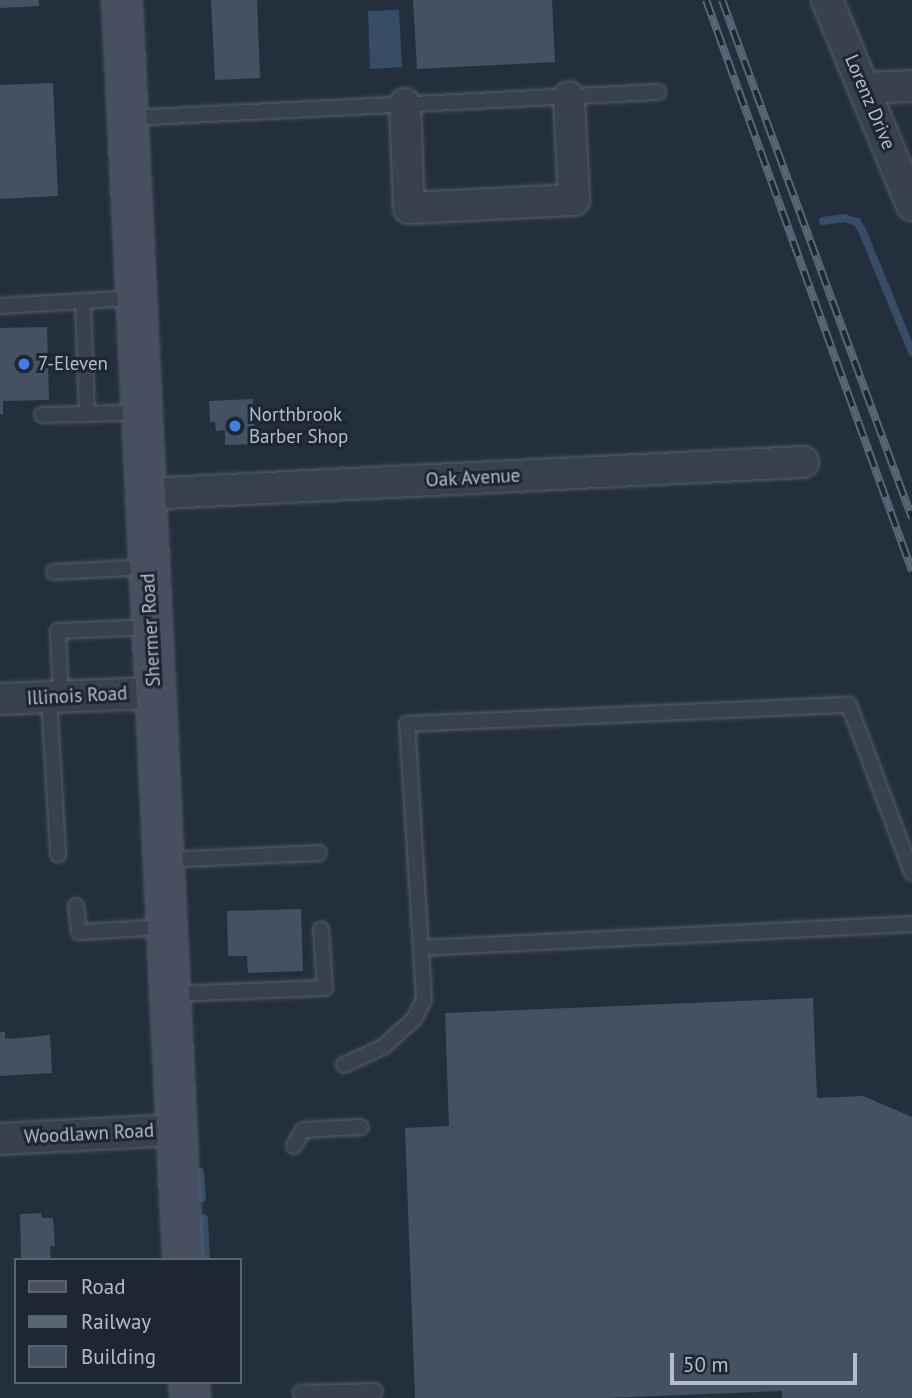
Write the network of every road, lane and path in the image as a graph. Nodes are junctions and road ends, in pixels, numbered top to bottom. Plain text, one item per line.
1 (122, 0) edge
2 (827, 0) edge
3 (912, 86) edge
4 (864, 88) junction
5 (658, 92) dead end
6 (569, 97) junction
7 (405, 104) junction
8 (127, 118) junction
9 (912, 205) edge
10 (135, 298) junction
11 (83, 301) junction
12 (0, 306) edge
13 (140, 412) junction
14 (87, 414) junction
15 (42, 415) dead end
16 (803, 462) dead end
17 (144, 494) junction
18 (148, 567) junction
19 (54, 572) dead end
20 (150, 627) junction
21 (154, 693) junction
22 (55, 697) junction
23 (0, 699) edge
24 (319, 853) dead end
25 (58, 855) dead end
26 (163, 860) junction
27 (912, 873) edge
28 (76, 906) dead end
29 (912, 924) edge
30 (167, 927) junction
31 (321, 929) dead end
32 (422, 948) junction
33 (170, 994) junction
34 (344, 1065) dead end
35 (361, 1127) dead end
36 (177, 1130) junction
37 (0, 1139) edge
38 (294, 1146) dead end
39 (183, 1258) edge
40 (374, 1391) dead end
41 (301, 1392) dead end

1 - 8 main road, Shermer Road
2 - 4 street, Lorenz Drive
3 - 4 street
4 - 9 street, Lorenz Drive
5 - 6 lane
6 - 7 lane
6 - 7 street
7 - 8 lane
8 - 10 main road, Shermer Road
10 - 11 lane
10 - 13 main road, Shermer Road
11 - 12 lane
11 - 14 lane
13 - 14 lane
13 - 17 main road, Shermer Road
14 - 15 lane
16 - 17 street, Oak Avenue
17 - 18 main road, Shermer Road
18 - 19 lane
18 - 20 main road, Shermer Road
20 - 21 main road, Shermer Road
20 - 22 lane
21 - 22 street, Illinois Road
21 - 26 main road, Shermer Road
22 - 23 street, Illinois Road
22 - 25 lane
24 - 26 lane
26 - 30 main road, Shermer Road
27 - 32 lane
28 - 30 lane
29 - 32 lane
30 - 33 main road, Shermer Road
31 - 33 lane
32 - 34 lane
33 - 36 main road, Shermer Road
35 - 38 lane
36 - 37 street, Woodlawn Road
36 - 39 main road, Shermer Road
40 - 41 lane

